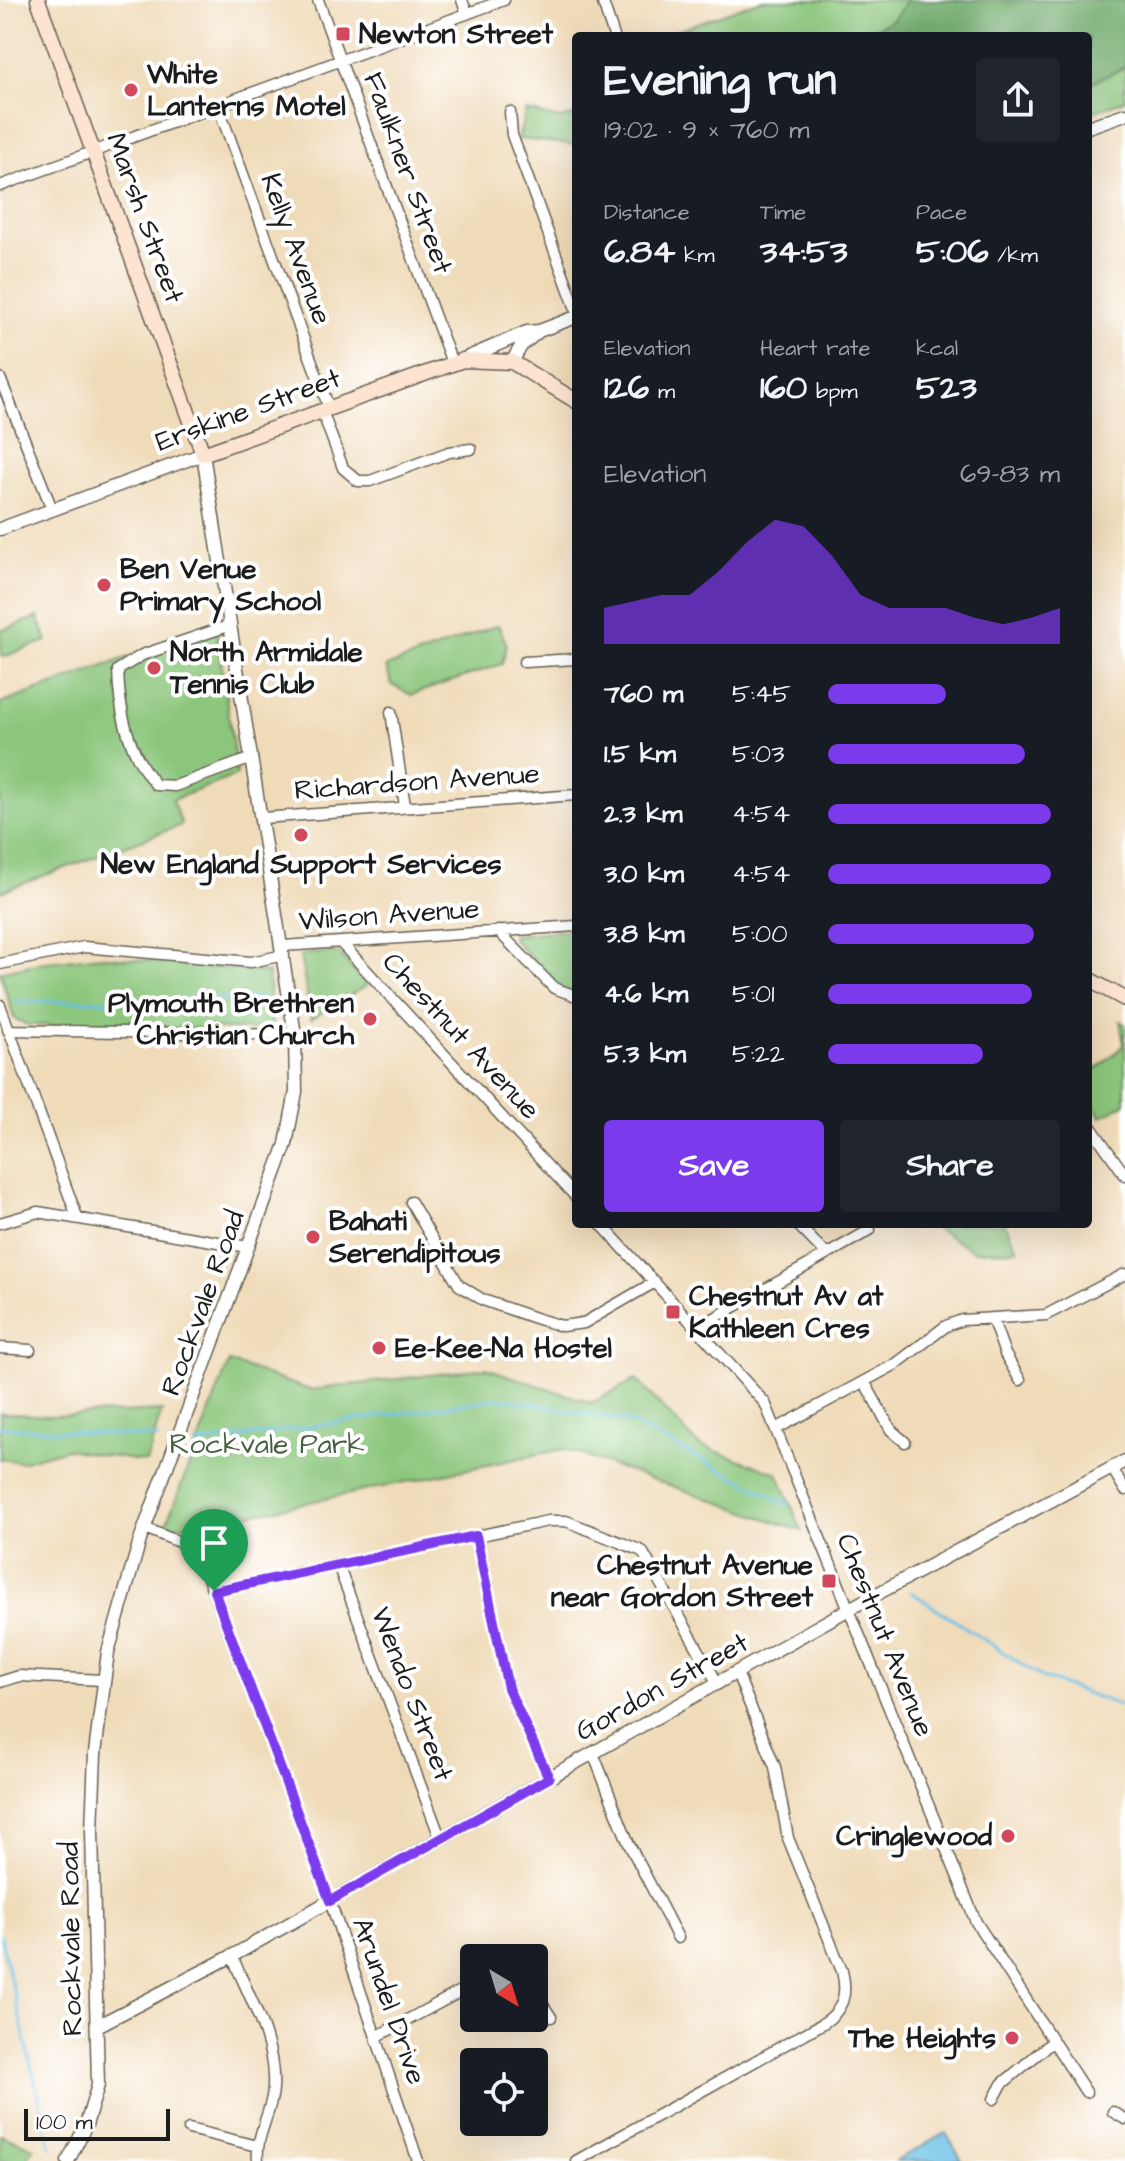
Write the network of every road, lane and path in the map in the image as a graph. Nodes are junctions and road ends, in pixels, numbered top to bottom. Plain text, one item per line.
1 (38, 0) edge
2 (318, 0) edge
3 (462, 0) edge
4 (504, 0) edge
5 (602, 0) edge
6 (467, 14) junction
7 (613, 32) edge
8 (341, 61) junction
9 (218, 106) junction
10 (510, 112) dead end
11 (1125, 114) edge
12 (1092, 126) edge
13 (93, 152) junction
14 (0, 186) edge
15 (572, 298) edge
16 (572, 319) edge
17 (539, 331) junction
18 (513, 337) junction
19 (508, 360) junction
20 (457, 362) junction
21 (0, 378) edge
22 (572, 399) edge
23 (326, 409) junction
24 (471, 449) dead end
25 (203, 454) junction
26 (52, 509) junction
27 (0, 529) edge
28 (231, 625) junction
29 (572, 659) edge
30 (524, 662) dead end
31 (391, 712) dead end
32 (252, 758) junction
33 (572, 795) edge
34 (405, 806) junction
35 (262, 818) junction
36 (572, 926) edge
37 (498, 931) junction
38 (342, 944) junction
39 (284, 950) junction
40 (0, 964) edge
41 (1092, 981) edge
42 (572, 995) edge
43 (1125, 999) edge
44 (0, 1005) edge
45 (8, 1030) junction
46 (295, 1035) junction
47 (1092, 1129) edge
48 (1125, 1175) edge
49 (572, 1193) edge
50 (411, 1202) dead end
51 (77, 1217) junction
52 (0, 1223) edge
53 (605, 1228) edge
54 (801, 1228) edge
55 (870, 1230) dead end
56 (248, 1247) junction
57 (826, 1254) junction
58 (1125, 1274) edge
59 (655, 1282) junction
60 (992, 1318) junction
61 (697, 1328) junction
62 (0, 1348) edge
63 (30, 1350) dead end
64 (1020, 1380) dead end
65 (865, 1383) junction
66 (776, 1429) junction
67 (905, 1442) dead end
68 (1125, 1461) edge
69 (1112, 1468) junction
70 (1125, 1490) edge
71 (145, 1528) junction
72 (476, 1536) junction
73 (338, 1565) junction
74 (214, 1591) junction
75 (849, 1609) junction
76 (737, 1673) junction
77 (1, 1679) edge
78 (103, 1680) junction
79 (718, 1684) junction
80 (593, 1753) junction
81 (549, 1778) junction
82 (441, 1840) junction
83 (330, 1901) junction
84 (678, 1938) dead end
85 (232, 1956) junction
86 (460, 1992) edge
87 (548, 2013) edge
88 (551, 2017) dead end
89 (97, 2026) junction
90 (376, 2037) junction
91 (1052, 2042) junction
92 (1086, 2092) dead end
93 (994, 2099) dead end
94 (1113, 2112) dead end
95 (1125, 2119) edge
96 (189, 2129) dead end
97 (257, 2146) junction
98 (68, 2161) edge
99 (258, 2161) edge
100 (418, 2161) edge
101 (576, 2161) edge

1 - 13 main road, Marsh Street
2 - 8 street, Faulkner Street
3 - 6 street
4 - 6 street
5 - 7 street
6 - 8 street
8 - 9 street
8 - 20 street, Faulkner Street
9 - 13 street
9 - 23 street, Kelly Avenue
10 - 15 street
11 - 12 street
13 - 14 street
13 - 25 main road, Marsh Street
16 - 17 street, Erskine Street
17 - 18 street, Erskine Street
17 - 19 street, Erskine Street
18 - 19 street
18 - 20 street, Erskine Street
19 - 20 main road
19 - 22 main road
20 - 23 main road, Erskine Street
21 - 26 street
23 - 24 street, Kelly Avenue
23 - 25 main road, Erskine Street
25 - 26 street, Erskine Street
25 - 28 street, Rockvale Road
26 - 27 street, Erskine Street
28 - 32 street, Rockvale Road
28 - 32 street
29 - 30 street
31 - 34 street
32 - 35 street, Rockvale Road
33 - 34 street, Richardson Avenue
34 - 35 street, Richardson Avenue
35 - 39 street, Rockvale Road
36 - 37 street, Wilson Avenue
37 - 38 street, Wilson Avenue
37 - 42 street, Wilson Avenue
38 - 39 street, Wilson Avenue
38 - 49 street, Chestnut Avenue
39 - 40 street, Wilson Avenue
39 - 46 street, Rockvale Road
41 - 43 main road
44 - 45 street
45 - 46 street
45 - 51 street
46 - 56 street, Rockvale Road
47 - 48 street
50 - 59 street
51 - 52 street
51 - 56 street
53 - 59 street, Chestnut Avenue
54 - 57 street
55 - 57 street
56 - 71 street, Rockvale Road
57 - 61 street
58 - 60 street
59 - 61 street, Chestnut Avenue
60 - 64 street
60 - 65 street
61 - 66 street, Chestnut Avenue
62 - 63 street
65 - 66 street
65 - 67 street
66 - 75 street, Chestnut Avenue
68 - 69 street, Gordon Street
69 - 70 street
69 - 75 street, Gordon Street
71 - 74 street, Arundel Drive
71 - 78 street, Rockvale Road
72 - 73 street
72 - 79 street
72 - 81 street
73 - 74 street
73 - 82 street, Wendo Street
74 - 83 street, Arundel Drive
75 - 76 street, Gordon Street
75 - 91 street, Chestnut Avenue
76 - 79 street, Gordon Street
76 - 101 street
77 - 78 street
78 - 89 street, Rockvale Road
79 - 80 street, Gordon Street
80 - 81 street, Gordon Street
80 - 84 street
81 - 82 street, Gordon Street
82 - 83 street, Gordon Street
83 - 85 street, Gordon Street
83 - 90 street, Arundel Drive
85 - 89 street, Gordon Street
85 - 97 street
86 - 90 street
87 - 88 street
89 - 98 street, Rockvale Road
90 - 100 street, Arundel Drive
91 - 92 street, Chestnut Avenue
91 - 93 street
94 - 95 street
96 - 97 street
97 - 99 street

